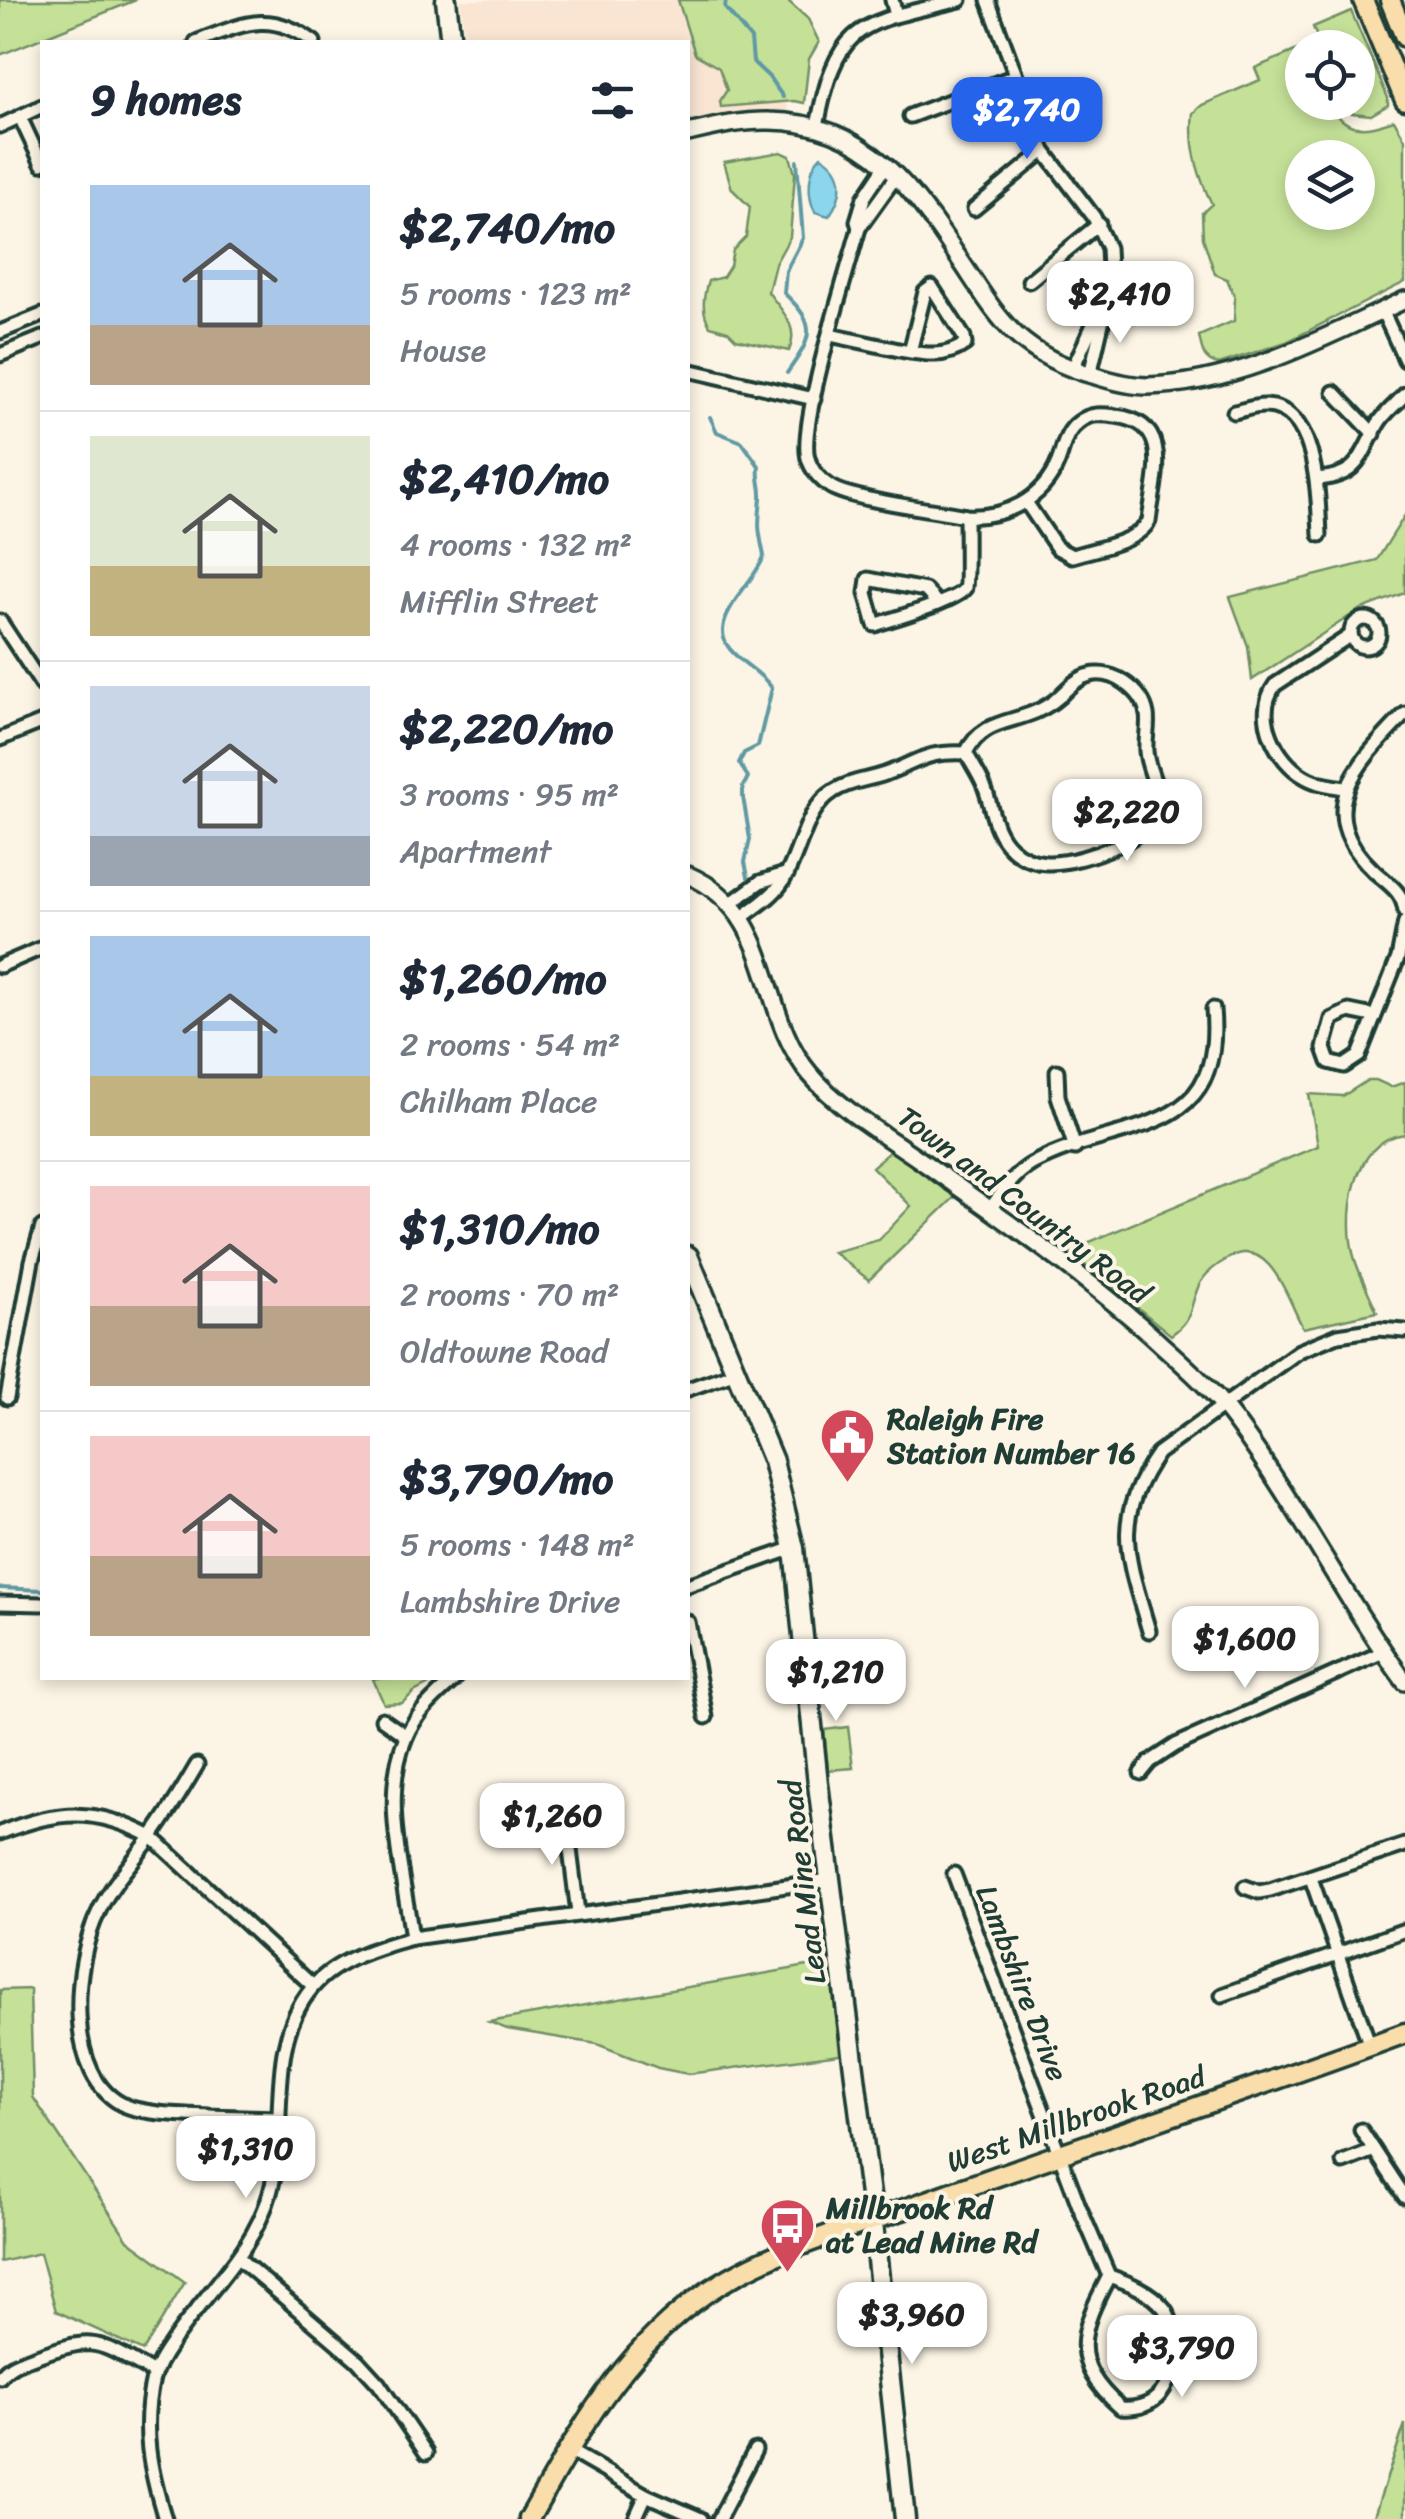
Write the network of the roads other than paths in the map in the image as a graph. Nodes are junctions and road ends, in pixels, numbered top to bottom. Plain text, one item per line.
1 (446, 0) edge
2 (892, 0) edge
3 (960, 0) edge
4 (988, 0) edge
5 (1363, 0) edge
6 (1390, 0) edge
7 (896, 15) junction
8 (1405, 37) edge
9 (202, 40) edge
10 (310, 40) edge
11 (451, 40) edge
12 (1016, 76) junction
13 (1405, 100) edge
14 (40, 107) edge
15 (910, 116) dead end
16 (20, 118) junction
17 (0, 126) edge
18 (817, 127) junction
19 (690, 133) edge
20 (1044, 151) junction
21 (40, 160) edge
22 (892, 170) junction
23 (974, 209) dead end
24 (1098, 224) junction
25 (1029, 281) dead end
26 (1405, 300) edge
27 (1382, 310) junction
28 (1104, 313) junction
29 (40, 315) edge
30 (0, 332) edge
31 (830, 335) junction
32 (40, 339) edge
33 (910, 352) junction
34 (0, 355) edge
35 (1405, 360) edge
36 (1072, 370) junction
37 (690, 372) edge
38 (1090, 375) junction
39 (1334, 392) dead end
40 (1405, 394) edge
41 (814, 399) junction
42 (1234, 412) dead end
43 (1374, 434) junction
44 (1317, 480) junction
45 (1026, 502) junction
46 (966, 516) junction
47 (1320, 535) dead end
48 (937, 602) junction
49 (0, 620) edge
50 (1351, 636) dead end
51 (40, 682) edge
52 (1405, 714) edge
53 (40, 723) edge
54 (0, 739) edge
55 (966, 753) junction
56 (1345, 788) junction
57 (788, 873) junction
58 (690, 876) edge
59 (1403, 895) edge
60 (730, 904) junction
61 (1405, 912) edge
62 (740, 919) junction
63 (1405, 922) edge
64 (40, 949) edge
65 (0, 966) edge
66 (1213, 1009) dead end
67 (1373, 1016) junction
68 (1058, 1071) dead end
69 (1075, 1148) junction
70 (990, 1210) junction
71 (40, 1234) edge
72 (690, 1261) edge
73 (1405, 1331) edge
74 (736, 1372) junction
75 (690, 1387) edge
76 (7, 1398) dead end
77 (1223, 1405) junction
78 (794, 1548) junction
79 (690, 1584) edge
80 (0, 1603) edge
81 (40, 1604) edge
82 (1149, 1631) dead end
83 (690, 1633) edge
84 (1383, 1652) junction
85 (454, 1680) edge
86 (1405, 1682) edge
87 (706, 1717) dead end
88 (382, 1720) dead end
89 (406, 1736) junction
90 (198, 1765) dead end
91 (1142, 1774) dead end
92 (566, 1818) dead end
93 (0, 1832) edge
94 (152, 1837) junction
95 (1405, 1845) edge
96 (954, 1874) dead end
97 (1311, 1878) junction
98 (830, 1880) junction
99 (1245, 1887) dead end
100 (578, 1913) junction
101 (1405, 1930) edge
102 (412, 1938) junction
103 (1338, 1953) junction
104 (313, 1986) junction
105 (1222, 1995) dead end
106 (1405, 2033) edge
107 (1370, 2046) junction
108 (278, 2118) junction
109 (1360, 2130) dead end
110 (1374, 2150) junction
111 (1060, 2154) junction
112 (1342, 2162) dead end
113 (1405, 2197) edge
114 (872, 2220) junction
115 (238, 2258) junction
116 (1109, 2276) junction
117 (154, 2374) junction
118 (0, 2378) edge
119 (568, 2450) junction
120 (755, 2450) dead end
121 (426, 2453) dead end
122 (646, 2495) junction
123 (165, 2519) edge
124 (529, 2519) edge
125 (635, 2519) edge
126 (702, 2519) edge
127 (719, 2519) edge
128 (905, 2519) edge

1 - 11 main road
2 - 7 street
3 - 7 street
4 - 12 street
5 - 13 main road
6 - 8 main road
7 - 18 street
9 - 10 street
12 - 15 street
12 - 20 street
14 - 16 street
16 - 17 street
16 - 21 street
18 - 19 street
18 - 22 street
20 - 23 street
20 - 24 street
22 - 31 street
22 - 36 street
24 - 25 street
24 - 28 street
26 - 27 street
27 - 35 street
27 - 38 street
28 - 36 street
28 - 38 street
29 - 30 street
31 - 33 street
31 - 41 street
32 - 34 street
33 - 33 street
36 - 38 street
37 - 41 street
39 - 43 street
40 - 43 street
41 - 46 street
42 - 44 street
43 - 44 street
44 - 47 street
45 - 45 street
45 - 46 street
46 - 48 street
48 - 48 street
49 - 51 street
50 - 56 street
52 - 56 street
53 - 54 street
55 - 55 street
55 - 57 street
56 - 59 street
57 - 60 street
57 - 62 street
58 - 60 street, Town and Country Road
59 - 61 street
60 - 62 street, Town and Country Road
62 - 70 street, Town and Country Road
63 - 67 street
64 - 65 street
66 - 69 street
67 - 67 street
68 - 69 street
69 - 70 street
70 - 77 street, Town and Country Road
71 - 76 street
72 - 74 main road, Lead Mine Road
73 - 77 street
74 - 75 street
74 - 78 main road, Lead Mine Road
77 - 82 street
77 - 84 street, Town and Country Road
78 - 79 street
78 - 98 main road, Lead Mine Road
80 - 81 street
83 - 87 street
84 - 86 street, Town and Country Road
84 - 91 street
85 - 89 street
88 - 89 street
89 - 102 street
90 - 94 street
92 - 100 street
93 - 94 street
94 - 104 street
94 - 108 street
95 - 97 street
96 - 111 street, Lambshire Drive
97 - 99 street
97 - 103 street
98 - 100 street
98 - 114 main road, Lead Mine Road
100 - 102 street
101 - 103 street
102 - 104 street
103 - 105 street
103 - 107 street
104 - 108 street
106 - 107 main road, West Millbrook Road
107 - 111 main road, West Millbrook Road
108 - 115 street
109 - 110 street
110 - 112 street
110 - 113 street
111 - 114 main road, West Millbrook Road
111 - 116 street, Lambshire Drive
114 - 119 main road, West Millbrook Road
114 - 128 main road, Lead Mine Road
115 - 117 street
115 - 121 street
116 - 116 street
117 - 118 street
117 - 123 street
119 - 122 street
119 - 124 main road, West Millbrook Road
120 - 127 street
122 - 125 street
122 - 126 street

